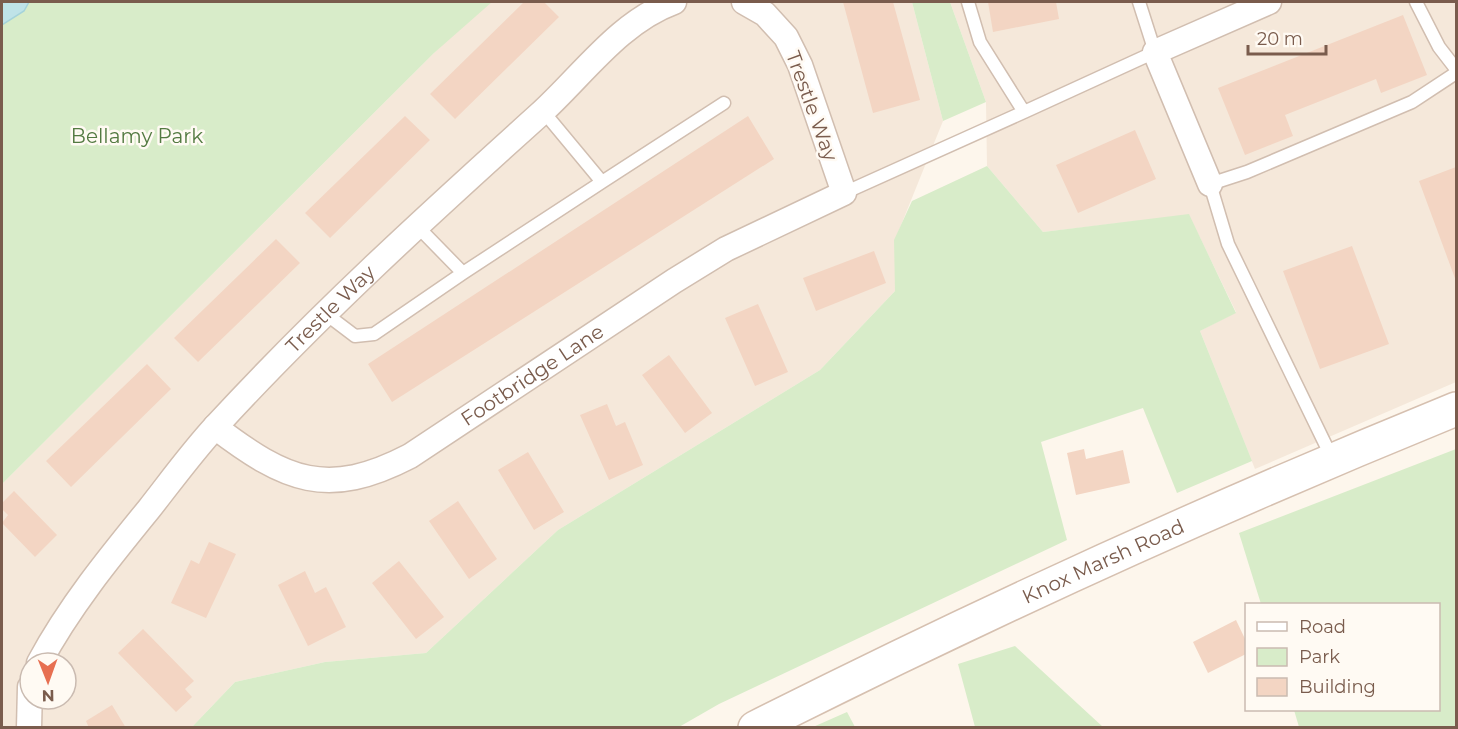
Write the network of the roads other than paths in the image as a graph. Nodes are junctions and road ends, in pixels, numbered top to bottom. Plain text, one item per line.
1 (674, 2) edge
2 (744, 2) edge
3 (968, 2) edge
4 (1139, 2) edge
5 (1269, 2) edge
6 (1416, 2) edge
7 (1155, 52) junction
8 (1456, 71) edge
9 (724, 103) dead end
10 (543, 111) junction
11 (1024, 112) junction
12 (602, 182) junction
13 (1210, 184) junction
14 (844, 193) junction
15 (418, 226) junction
16 (463, 273) junction
17 (326, 314) junction
18 (1456, 409) edge
19 (215, 427) junction
20 (1333, 459) junction
21 (45, 651) edge
22 (29, 711) edge
23 (29, 728) edge
24 (755, 728) edge

1 - 10 street, Trestle Way
2 - 14 street, Trestle Way
3 - 11 lane
4 - 7 lane
5 - 7 street
6 - 8 lane
7 - 11 lane
7 - 13 street
8 - 13 lane
9 - 12 lane
10 - 12 lane
10 - 15 street, Trestle Way
11 - 14 lane
12 - 16 lane
13 - 20 lane
14 - 19 street, Footbridge Lane
15 - 16 lane
15 - 17 street, Trestle Way
16 - 17 lane
17 - 19 street, Trestle Way
18 - 20 main road, Knox Marsh Road
19 - 21 street, Trestle Way
20 - 24 main road, Knox Marsh Road
22 - 23 street

